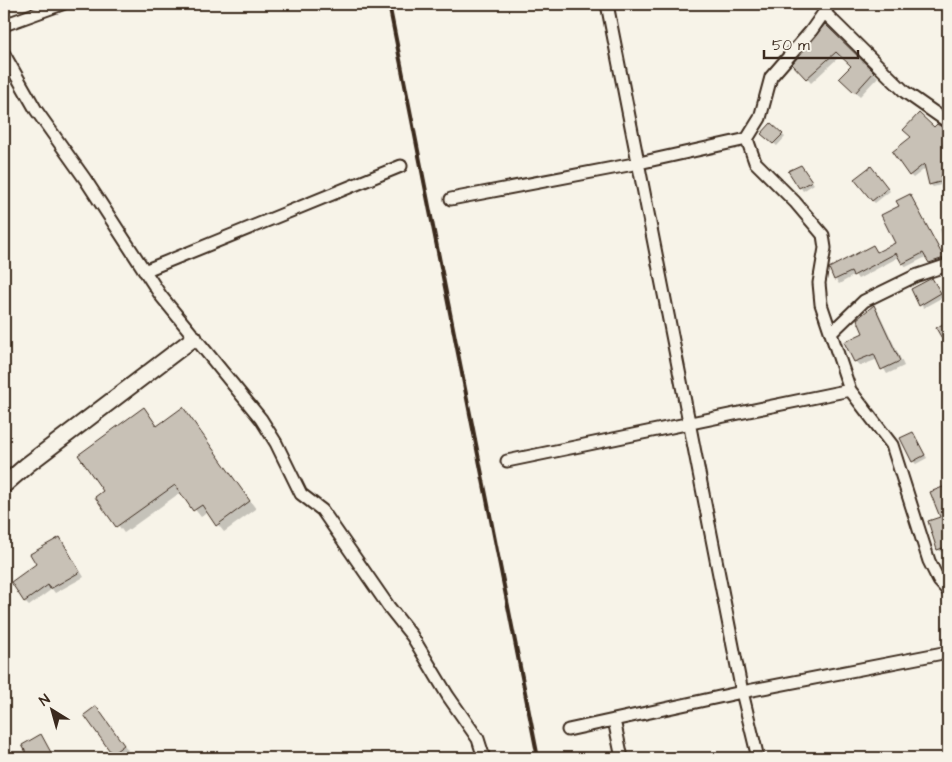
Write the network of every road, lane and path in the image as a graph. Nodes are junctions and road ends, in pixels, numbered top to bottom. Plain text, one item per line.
1 (62, 4) edge
2 (607, 4) edge
3 (827, 8) edge
4 (4, 24) edge
5 (4, 54) edge
6 (948, 122) edge
7 (747, 139) junction
8 (639, 163) junction
9 (401, 166) dead end
10 (451, 199) dead end
11 (948, 265) edge
12 (144, 271) junction
13 (831, 333) junction
14 (194, 338) junction
15 (850, 390) junction
16 (689, 422) junction
17 (507, 462) dead end
18 (4, 485) edge
19 (948, 588) edge
20 (948, 652) edge
21 (742, 692) junction
22 (614, 720) junction
23 (568, 730) dead end
24 (484, 758) edge
25 (622, 758) edge
26 (758, 758) edge

1 - 4 street
2 - 8 street
3 - 6 street
3 - 7 street
5 - 12 street
7 - 8 street
7 - 13 street
8 - 10 street
8 - 16 street
9 - 12 street
11 - 13 street
12 - 14 street
13 - 15 street
14 - 18 street
14 - 24 street
15 - 16 street
15 - 19 street
16 - 17 street
16 - 21 street
20 - 21 street
21 - 22 street
21 - 26 street
22 - 23 street
22 - 25 street

